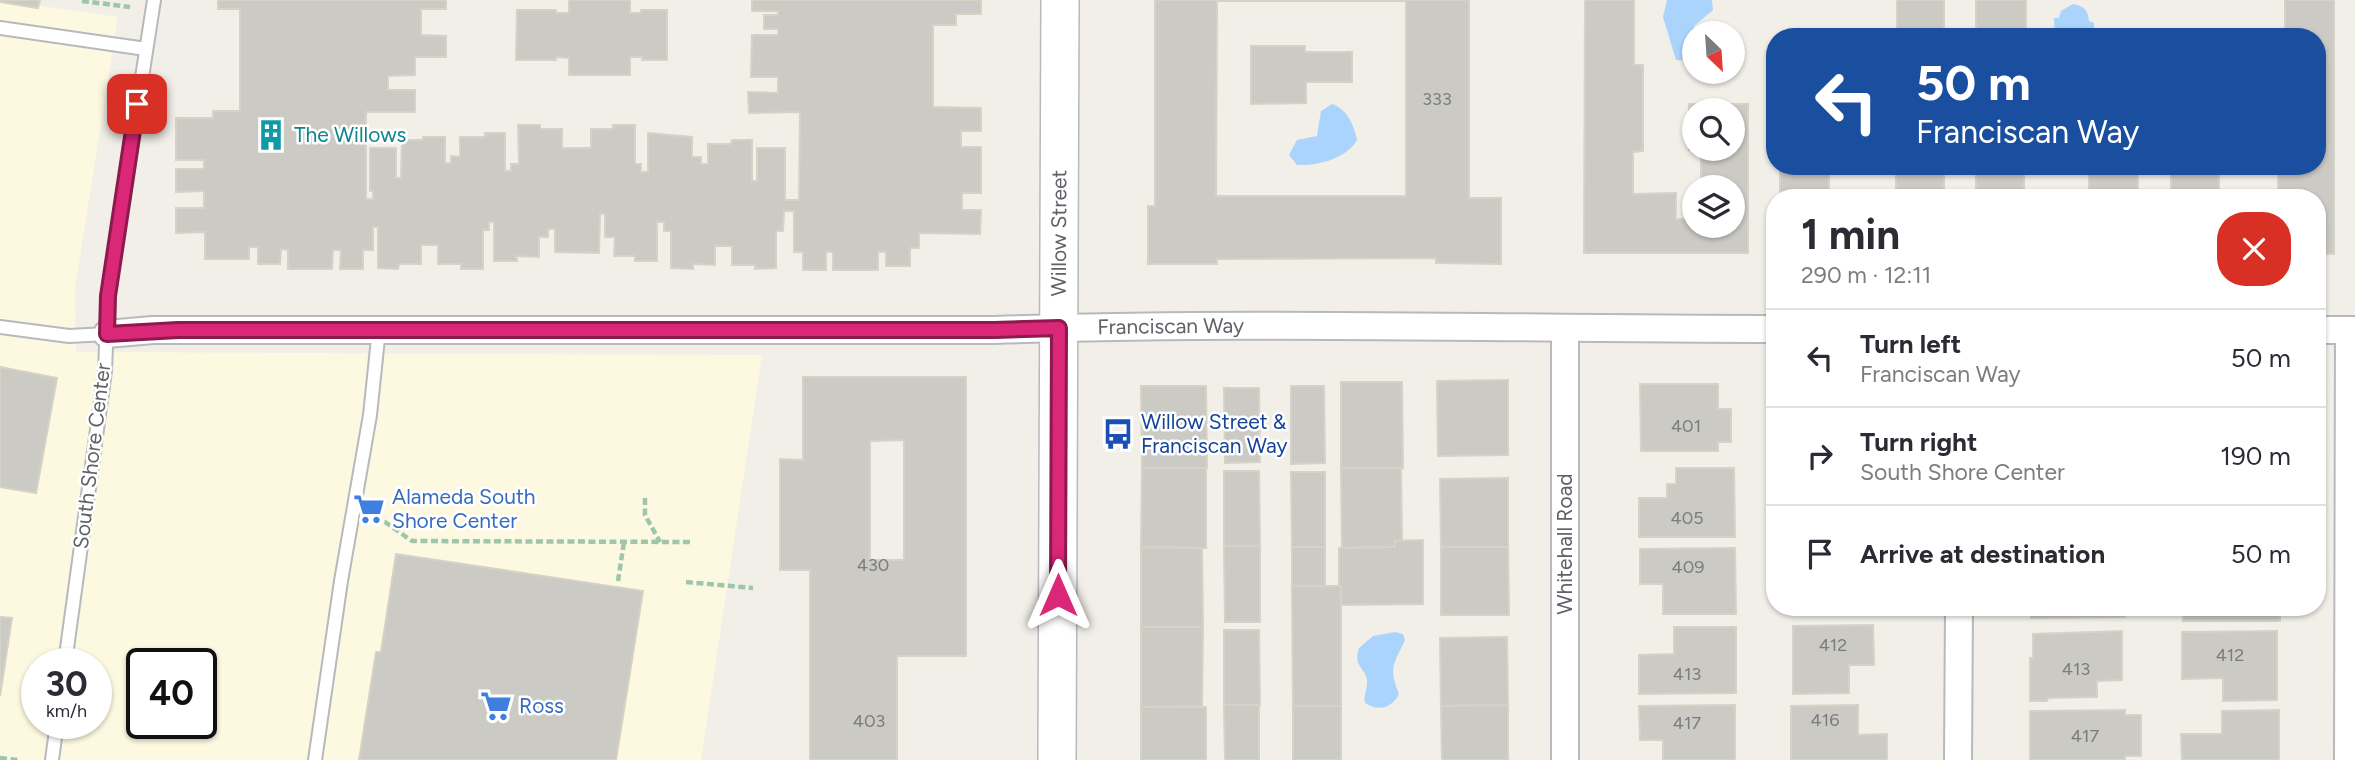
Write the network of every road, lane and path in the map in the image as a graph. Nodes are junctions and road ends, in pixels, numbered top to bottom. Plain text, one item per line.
1 (1060, 0) edge
2 (82, 1) edge
3 (153, 5) edge
4 (0, 28) edge
5 (146, 49) junction
6 (0, 327) edge
7 (1059, 328) junction
8 (1565, 328) junction
9 (379, 329) junction
10 (1766, 329) edge
11 (2326, 330) edge
12 (2352, 330) edge
13 (107, 334) junction
14 (645, 498) dead end
15 (352, 520) junction
16 (624, 542) junction
17 (660, 542) junction
18 (692, 542) dead end
19 (618, 581) dead end
20 (686, 582) dead end
21 (753, 588) dead end
22 (1959, 616) edge
23 (67, 648) edge
24 (55, 739) edge
25 (0, 758) edge
26 (18, 760) edge
27 (52, 760) edge
28 (315, 760) edge
29 (1058, 760) edge
30 (1565, 760) edge
31 (1958, 760) edge
32 (2348, 760) edge

1 - 7 street, Willow Street
2 - 3 path
3 - 5 lane, South Shore Center
4 - 5 lane
5 - 13 lane, South Shore Center
6 - 13 lane
7 - 8 street, Franciscan Way
7 - 9 street, Franciscan Way
7 - 29 street, Willow Street
8 - 10 street, Franciscan Way
8 - 30 street, Whitehall Road
9 - 13 street, Franciscan Way
9 - 15 lane
11 - 12 street
12 - 32 street
13 - 23 lane, South Shore Center
14 - 17 path
15 - 16 path
15 - 28 lane
16 - 17 path
16 - 19 path
17 - 18 path
20 - 21 path
22 - 31 street
24 - 27 lane
25 - 26 path

